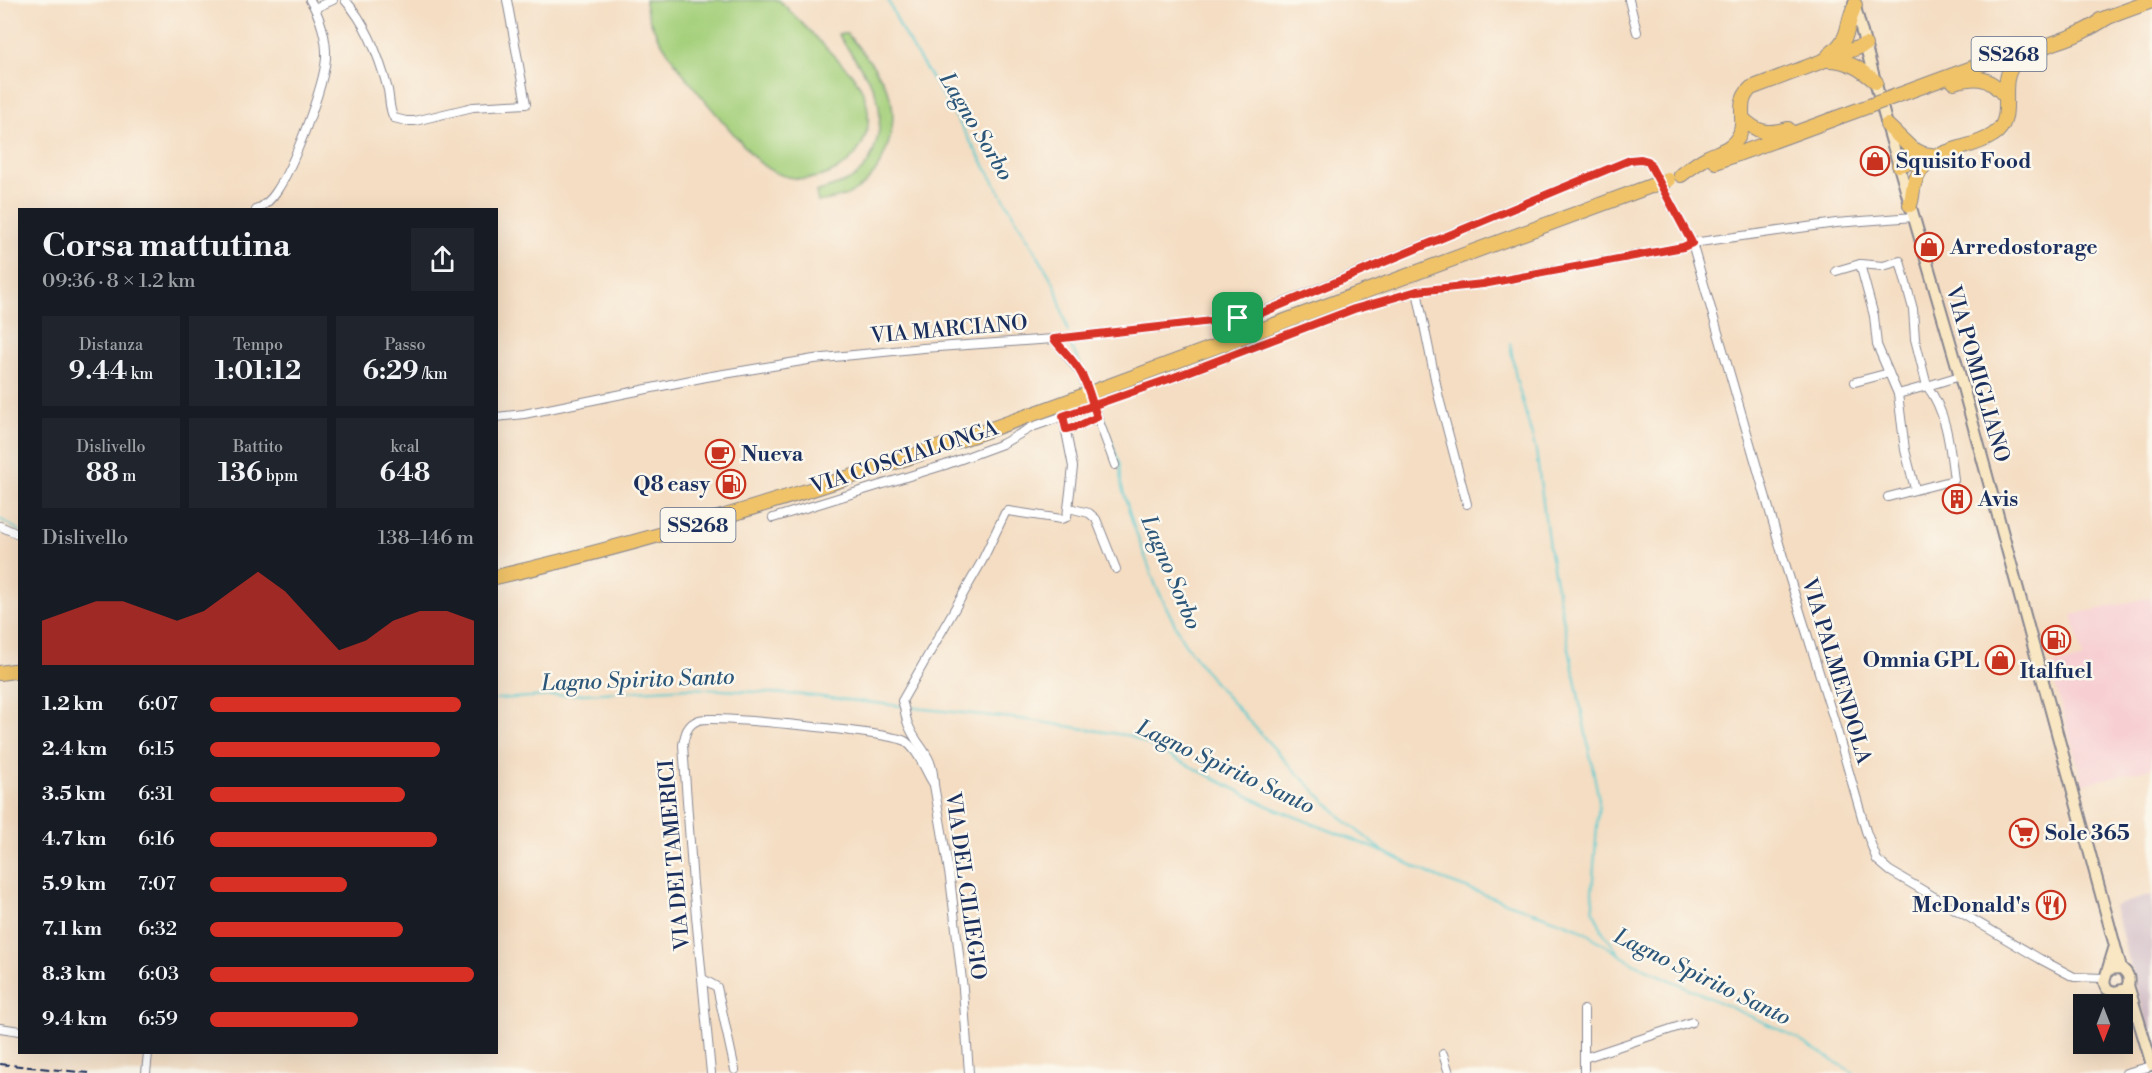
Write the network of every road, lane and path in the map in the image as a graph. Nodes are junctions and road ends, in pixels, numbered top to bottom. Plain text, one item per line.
1 (310, 0) edge
2 (333, 0) edge
3 (345, 0) edge
4 (507, 0) edge
5 (1629, 0) edge
6 (2152, 1) edge
7 (1854, 3) edge
8 (315, 8) junction
9 (2108, 17) junction
10 (1636, 32) dead end
11 (1865, 45) junction
12 (1823, 60) junction
13 (1876, 82) junction
14 (1910, 90) junction
15 (2005, 96) junction
16 (1742, 117) junction
17 (1837, 117) junction
18 (1887, 125) junction
19 (1938, 156) junction
20 (1630, 160) joint
21 (1899, 165) junction
22 (1674, 178) junction
23 (260, 208) edge
24 (1912, 211) junction
25 (1692, 243) junction
26 (1860, 264) junction
27 (1836, 271) dead end
28 (1417, 291) junction
29 (1054, 339) junction
30 (1889, 373) junction
31 (1960, 376) junction
32 (1855, 382) dead end
33 (1927, 386) junction
34 (1108, 393) junction
35 (1898, 394) junction
36 (1077, 404) junction
37 (1063, 416) junction
38 (498, 417) edge
39 (1097, 417) junction
40 (1066, 429) junction
41 (1115, 465) dead end
42 (1916, 489) junction
43 (1888, 497) dead end
44 (1467, 504) dead end
45 (1069, 508) junction
46 (773, 518) dead end
47 (0, 526) edge
48 (17, 530) edge
49 (1116, 569) dead end
50 (498, 577) edge
51 (18, 670) edge
52 (0, 673) edge
53 (934, 785) junction
54 (2111, 972) junction
55 (703, 979) junction
56 (2125, 988) junction
57 (1584, 1010) dead end
58 (1692, 1022) dead end
59 (0, 1028) edge
60 (18, 1030) edge
61 (148, 1054) edge
62 (1443, 1054) dead end
63 (1584, 1058) junction
64 (2151, 1060) edge
65 (735, 1070) dead end
66 (146, 1073) edge
67 (711, 1073) edge
68 (969, 1073) edge
69 (1449, 1073) edge
70 (1584, 1073) edge
71 (2126, 1073) edge

1 - 8 street
2 - 8 street
3 - 4 street
5 - 10 street
6 - 9 highway, SS268
7 - 11 main road, VIA POMIGLIANO
7 - 12 highway
8 - 23 street
9 - 14 highway, SS268
9 - 15 highway, SS268
11 - 12 highway, SS268
11 - 13 main road, VIA POMIGLIANO
12 - 13 highway
12 - 16 highway, SS268
13 - 18 main road, VIA POMIGLIANO
14 - 15 highway, SS268
14 - 17 highway, SS268, bridge
15 - 19 highway, SS268
16 - 17 highway
16 - 22 highway, SS268
17 - 22 highway, SS268
18 - 19 highway
18 - 21 main road, VIA POMIGLIANO
19 - 21 highway, SS268
19 - 24 highway
20 - 25 street, VIA PALMENDOLA
20 - 29 street, VIA MARCIANO
21 - 24 main road, VIA POMIGLIANO
22 - 34 highway, SS268, bridge
24 - 25 street
24 - 31 main road, VIA POMIGLIANO
25 - 28 street
25 - 54 street, VIA PALMENDOLA
26 - 27 street
26 - 30 street
26 - 33 street
28 - 34 street
28 - 44 street
29 - 38 street, VIA MARCIANO
29 - 39 street
30 - 32 street
30 - 35 street
31 - 33 street
31 - 54 main road, VIA POMIGLIANO
33 - 35 street
33 - 42 street
34 - 36 highway, SS268, bridge
35 - 42 street
36 - 37 street, VIA COSCIALONGA
36 - 50 highway, SS268
37 - 40 street
37 - 46 street, VIA COSCIALONGA
39 - 40 street
39 - 41 street
40 - 45 street
42 - 43 street
45 - 49 street
45 - 53 street, VIA DEL CILIEGIO
47 - 48 street
51 - 52 highway
53 - 55 street, VIA DEI TAMERICI
53 - 68 street, VIA DEL CILIEGIO
54 - 56 main road
54 - 56 main road
55 - 65 street
55 - 67 street, VIA DEI TAMERICI
56 - 64 main road
57 - 63 street
58 - 63 street
59 - 60 street
61 - 66 street
62 - 69 street
63 - 70 street
64 - 71 street

